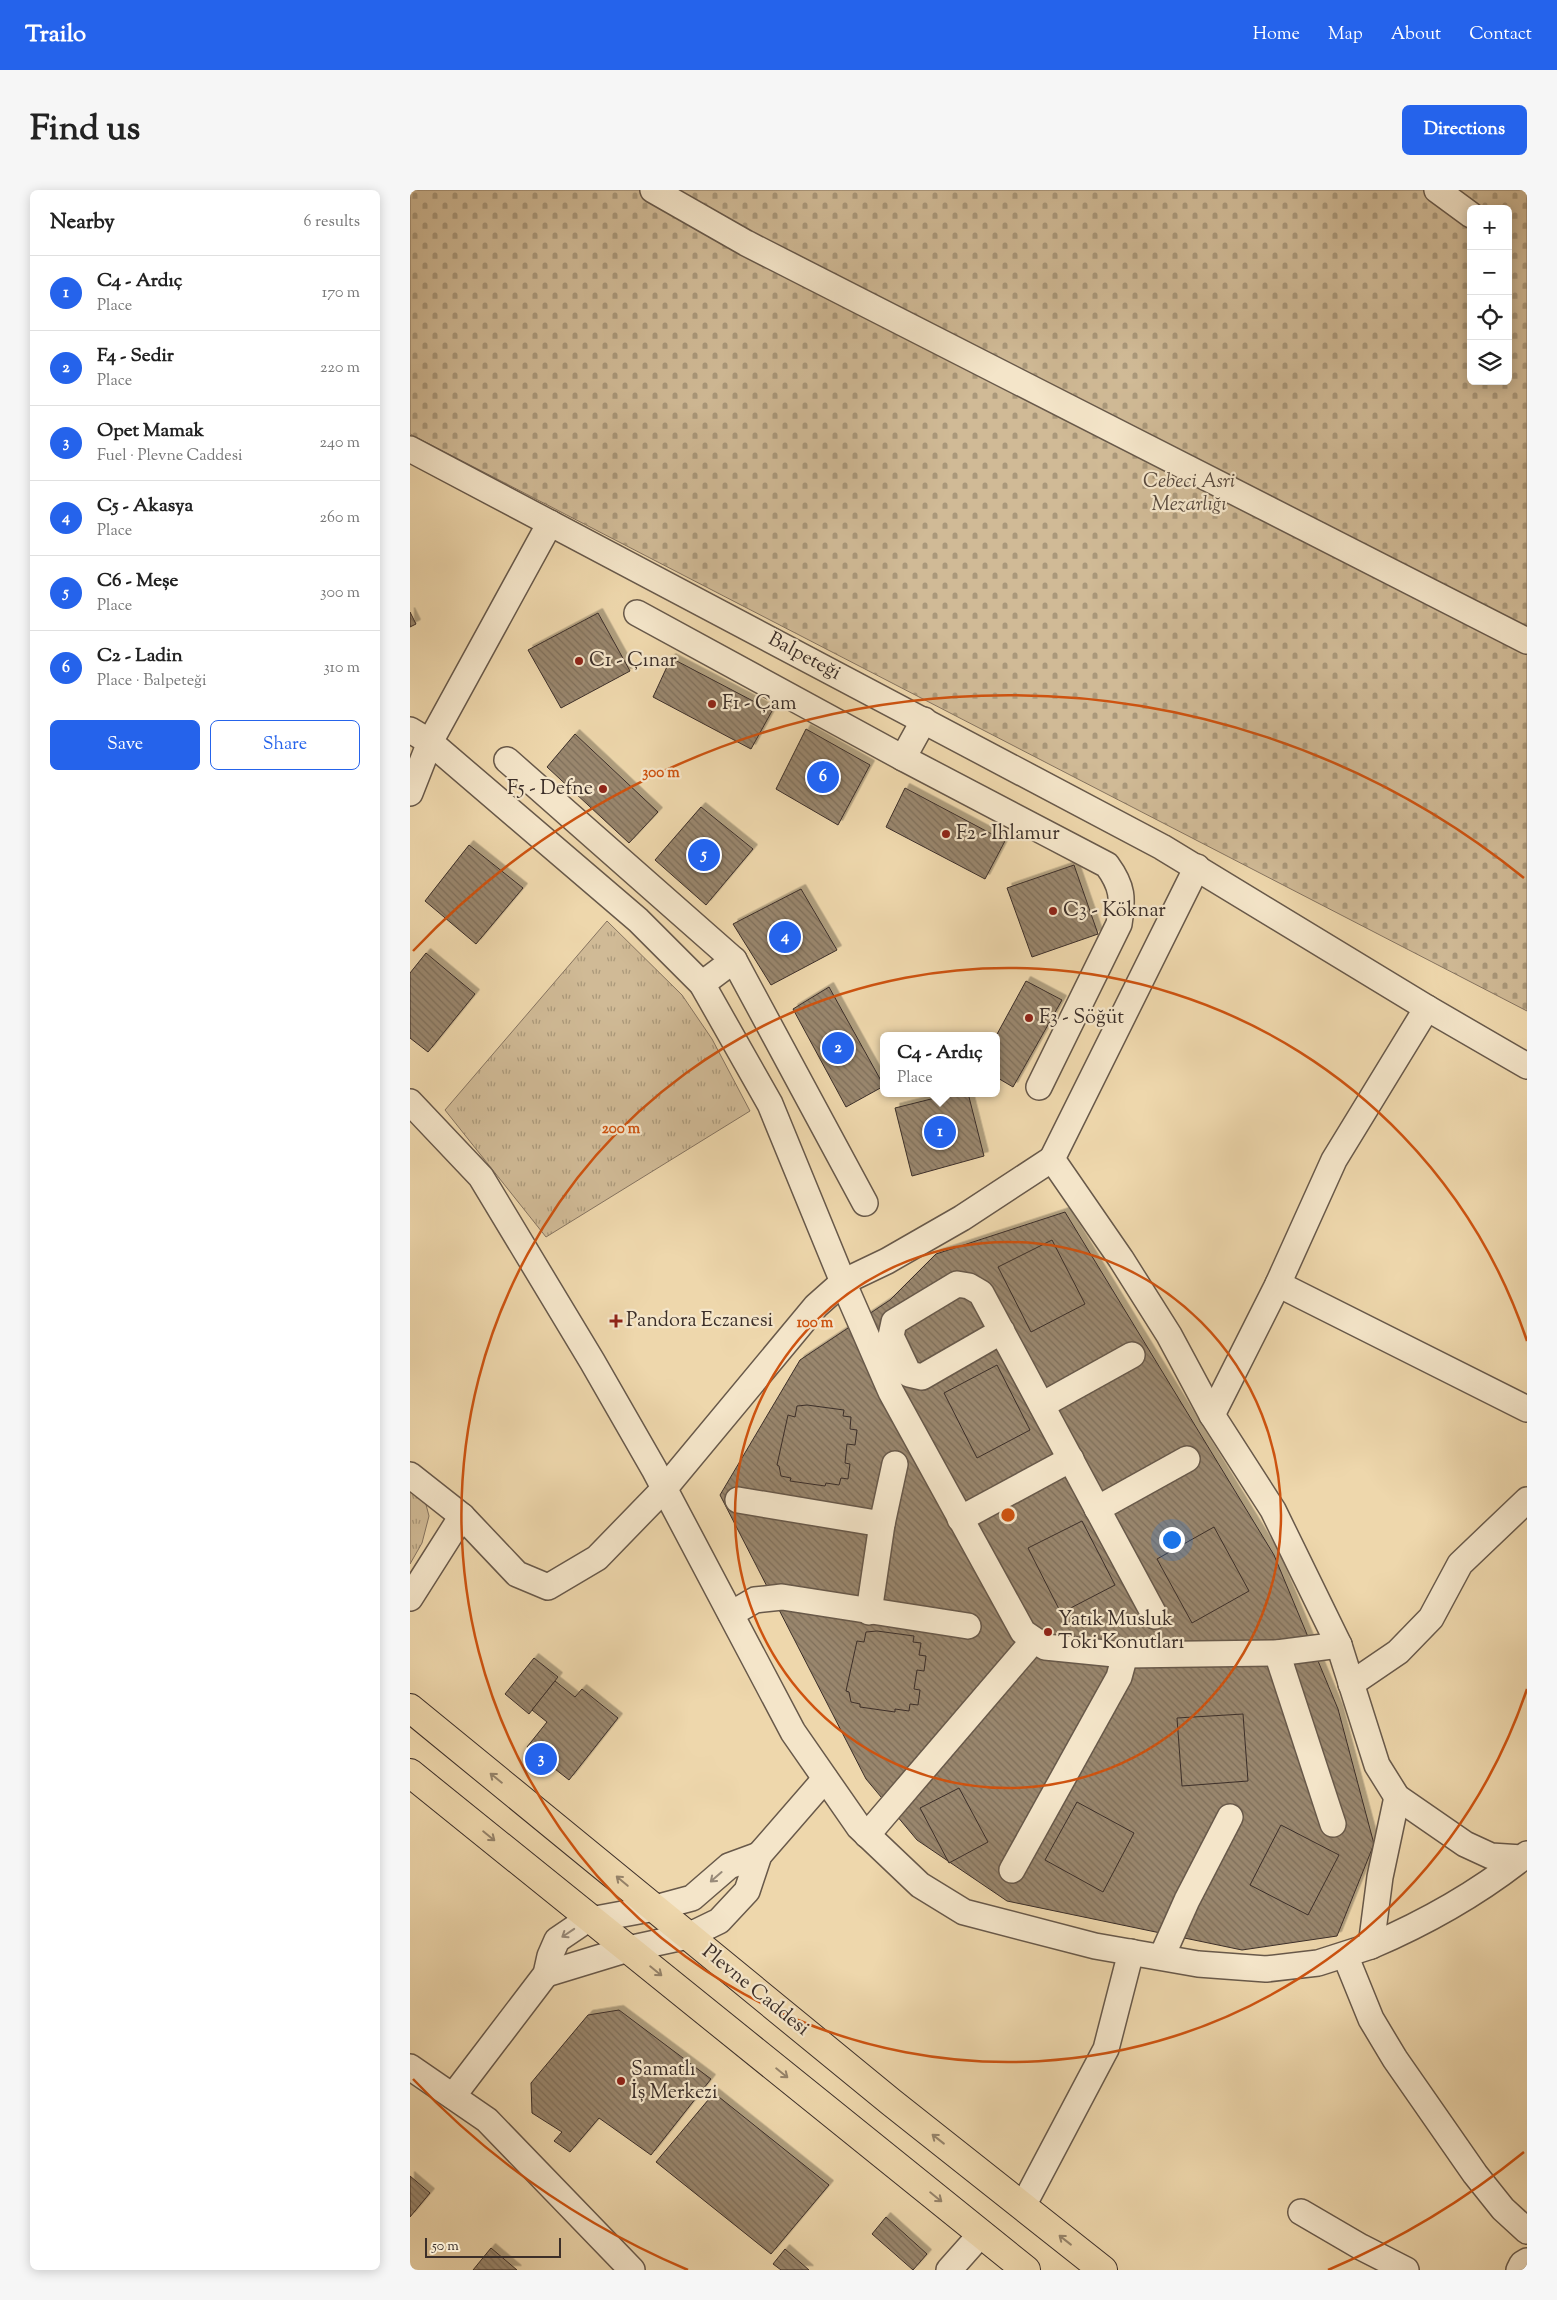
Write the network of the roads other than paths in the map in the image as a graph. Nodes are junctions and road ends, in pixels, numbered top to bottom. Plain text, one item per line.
1 (653, 190) edge
2 (1437, 190) edge
3 (1467, 212) edge
4 (410, 449) edge
5 (550, 523) junction
6 (637, 613) dead end
7 (1527, 641) edge
8 (924, 720) junction
9 (420, 736) edge
10 (903, 758) junction
11 (507, 760) dead end
12 (410, 793) edge
13 (1197, 867) junction
14 (734, 960) junction
15 (702, 984) junction
16 (1427, 1008) junction
17 (1527, 1066) edge
18 (1039, 1087) dead end
19 (410, 1102) edge
20 (1052, 1159) junction
21 (865, 1203) dead end
22 (843, 1282) junction
23 (1278, 1284) junction
24 (1002, 1332) dead end
25 (1132, 1355) dead end
26 (1042, 1405) junction
27 (1527, 1409) edge
28 (1212, 1415) junction
29 (1070, 1459) junction
30 (1187, 1459) dead end
31 (895, 1464) dead end
32 (410, 1475) edge
33 (664, 1489) junction
34 (738, 1500) dead end
35 (1527, 1500) edge
36 (1098, 1509) junction
37 (462, 1516) junction
38 (960, 1519) junction
39 (882, 1524) junction
40 (410, 1598) edge
41 (869, 1612) junction
42 (731, 1614) junction
43 (1155, 1616) dead end
44 (968, 1626) dead end
45 (1034, 1640) junction
46 (1338, 1645) junction
47 (1277, 1653) junction
48 (1126, 1655) junction
49 (1351, 1684) junction
50 (410, 1708) edge
51 (410, 1773) edge
52 (826, 1779) junction
53 (1397, 1797) junction
54 (1230, 1817) dead end
55 (1333, 1824) dead end
56 (867, 1835) junction
57 (759, 1855) junction
58 (1525, 1856) edge
59 (1012, 1870) dead end
60 (655, 1908) junction
61 (592, 1920) junction
62 (688, 1936) junction
63 (1371, 1946) junction
64 (628, 1949) junction
65 (1131, 1952) junction
66 (1345, 1955) junction
67 (1162, 1956) junction
68 (546, 1974) junction
69 (410, 2067) edge
70 (453, 2096) junction
71 (1022, 2206) junction
72 (1301, 2212) dead end
73 (1527, 2231) edge
74 (981, 2234) junction
75 (1527, 2261) edge
76 (632, 2270) edge
77 (949, 2270) edge
78 (1025, 2270) edge
79 (1104, 2270) edge
80 (1406, 2270) edge
81 (1519, 2270) edge

1 - 7 street
2 - 3 street
4 - 5 street, Balpeteği
5 - 8 street, Balpeteği
5 - 9 street
6 - 10 street
8 - 10 street
8 - 13 street, Balpeteği
9 - 12 street
9 - 15 street
10 - 18 street
11 - 14 street
13 - 16 street, Balpeteği
13 - 20 street
14 - 15 street
14 - 21 street
15 - 22 street
16 - 17 street, Balpeteği
16 - 23 street
19 - 33 street
20 - 22 street
20 - 28 street
22 - 33 street
22 - 38 street
23 - 27 street
23 - 28 street
24 - 26 street
25 - 26 street
26 - 29 street
28 - 46 street
29 - 36 street
29 - 38 street
30 - 36 street
31 - 39 street
32 - 37 street
33 - 37 street
33 - 42 street
34 - 39 street
35 - 49 street
36 - 43 street
37 - 40 street
38 - 45 street
39 - 41 street
41 - 42 street
41 - 44 street
42 - 52 street
45 - 48 street
45 - 56 street
46 - 47 street
46 - 49 street
47 - 48 street
47 - 55 street
48 - 59 street
49 - 53 street
60 -> 50 main road, Plevne Caddesi
51 -> 61 main road
52 - 56 street
52 - 57 street
53 - 58 street
53 - 63 street
54 - 67 street
56 - 65 street
57 -> 60 street
57 - 62 street
58 - 63 street
60 - 61 street
60 - 62 main road, Plevne Caddesi
61 - 64 main road
61 -> 68 street
62 - 64 street
71 -> 62 main road, Plevne Caddesi
63 - 66 street
64 - 68 street
64 -> 74 main road
65 - 67 street
65 - 71 street
66 - 67 street
66 - 73 street
68 - 70 street
69 - 70 street
70 - 76 street
79 -> 71 main road, Plevne Caddesi
72 - 80 street
74 - 77 street
74 - 78 main road
75 - 81 street

